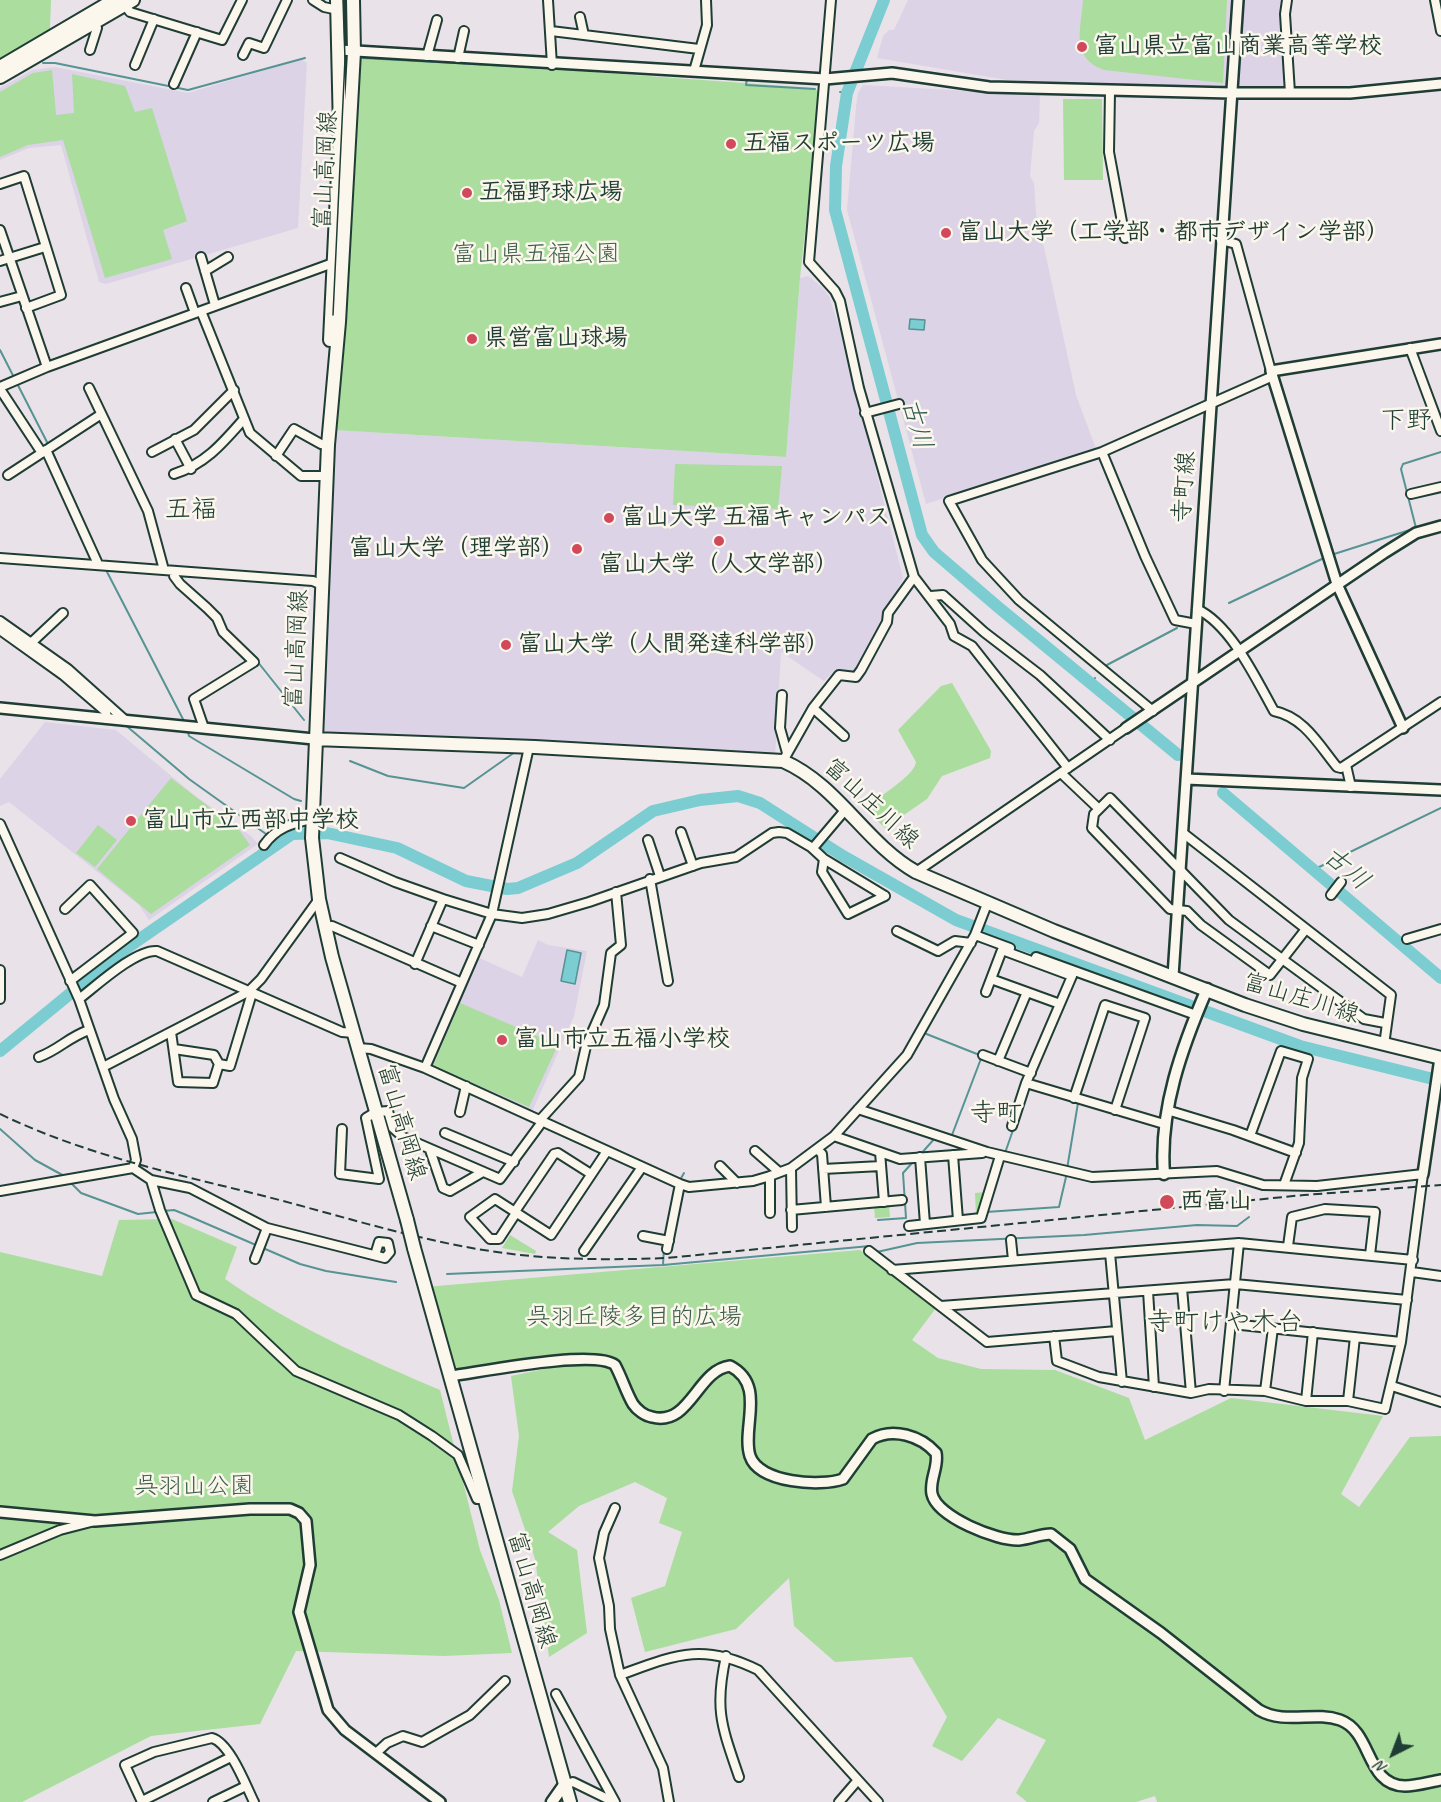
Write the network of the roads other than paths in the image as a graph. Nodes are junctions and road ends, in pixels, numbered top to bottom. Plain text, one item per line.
1 (242, 0) edge
2 (287, 0) edge
3 (313, 0) edge
4 (353, 0) edge
5 (549, 0) edge
6 (706, 0) edge
7 (831, 0) edge
8 (1238, 0) edge
9 (1287, 0) edge
10 (1435, 0) edge
11 (123, 1) edge
12 (337, 5) edge
13 (580, 16) dead end
14 (154, 19) junction
15 (437, 20) dead end
16 (94, 22) junction
17 (464, 31) dead end
18 (551, 31) junction
19 (1441, 31) edge
20 (197, 32) junction
21 (584, 34) junction
22 (699, 49) junction
23 (90, 50) dead end
24 (339, 50) junction
25 (354, 52) junction
26 (243, 55) dead end
27 (427, 56) junction
28 (458, 58) junction
29 (552, 64) junction
30 (135, 65) dead end
31 (0, 67) edge
32 (694, 71) junction
33 (0, 77) edge
34 (829, 79) junction
35 (174, 84) dead end
36 (1441, 84) edge
37 (1110, 92) junction
38 (1231, 93) junction
39 (1290, 93) junction
40 (0, 184) edge
41 (0, 230) edge
42 (1125, 238) dead end
43 (1221, 240) junction
44 (45, 247) junction
45 (9, 257) junction
46 (201, 257) dead end
47 (228, 257) dead end
48 (0, 261) edge
49 (333, 263) junction
50 (205, 271) junction
51 (186, 288) dead end
52 (22, 297) junction
53 (0, 302) edge
54 (215, 305) junction
55 (26, 308) junction
56 (198, 312) junction
57 (1441, 344) edge
58 (1410, 348) junction
59 (47, 367) junction
60 (1272, 373) junction
61 (331, 387) junction
62 (0, 388) edge
63 (89, 388) dead end
64 (234, 390) junction
65 (895, 404) dead end
66 (1210, 404) junction
67 (867, 412) junction
68 (100, 416) junction
69 (243, 420) junction
70 (1441, 431) edge
71 (175, 439) junction
72 (328, 440) junction
73 (44, 452) junction
74 (152, 452) dead end
75 (1102, 452) junction
76 (276, 456) junction
77 (190, 469) junction
78 (174, 474) dead end
79 (8, 475) dead end
80 (326, 476) junction
81 (1441, 487) edge
82 (1411, 494) dead end
83 (1441, 526) edge
84 (0, 558) edge
85 (98, 564) junction
86 (164, 570) junction
87 (175, 571) junction
88 (914, 577) junction
89 (1337, 584) junction
90 (322, 585) junction
91 (931, 596) junction
92 (1197, 609) junction
93 (63, 613) dead end
94 (0, 621) edge
95 (1196, 624) junction
96 (0, 630) edge
97 (31, 643) junction
98 (1240, 652) junction
99 (1192, 684) junction
100 (782, 695) dead end
101 (1441, 702) edge
102 (0, 708) edge
103 (813, 708) junction
104 (1150, 713) junction
105 (110, 719) junction
106 (124, 720) junction
107 (204, 728) junction
108 (1403, 728) junction
109 (1126, 729) joint
110 (843, 736) dead end
111 (314, 739) junction
112 (1110, 740) junction
113 (529, 747) junction
114 (785, 757) junction
115 (1346, 765) junction
116 (1065, 771) junction
117 (1186, 779) junction
118 (1351, 787) junction
119 (1441, 790) edge
120 (846, 809) junction
121 (1099, 809) junction
122 (312, 821) junction
123 (1, 831) edge
124 (681, 832) dead end
125 (1183, 834) junction
126 (648, 840) dead end
127 (264, 845) dead end
128 (814, 846) junction
129 (340, 858) dead end
130 (824, 859) junction
131 (693, 866) junction
132 (1180, 870) junction
133 (916, 872) junction
134 (660, 876) junction
135 (650, 879) junction
136 (1341, 882) dead end
137 (616, 892) junction
138 (1331, 895) dead end
139 (443, 898) junction
140 (319, 899) junction
141 (987, 904) junction
142 (65, 909) dead end
143 (1178, 910) junction
144 (492, 914) junction
145 (431, 926) junction
146 (325, 927) junction
147 (1305, 929) junction
148 (1441, 929) edge
149 (897, 931) dead end
150 (975, 935) junction
151 (1407, 939) dead end
152 (970, 943) junction
153 (479, 945) junction
154 (1282, 959) junction
155 (415, 964) junction
156 (0, 970) edge
157 (1173, 976) junction
158 (991, 979) junction
159 (668, 981) dead end
160 (71, 982) junction
161 (462, 983) junction
162 (1207, 989) junction
163 (250, 992) junction
164 (986, 992) dead end
165 (1027, 992) junction
166 (77, 997) junction
167 (0, 999) edge
168 (1060, 1004) junction
169 (1196, 1015) junction
170 (1385, 1023) junction
171 (89, 1030) junction
172 (171, 1032) junction
173 (354, 1033) junction
174 (1384, 1045) junction
175 (358, 1048) junction
176 (174, 1049) junction
177 (983, 1055) dead end
178 (39, 1057) dead end
179 (998, 1061) junction
180 (1440, 1062) edge
181 (219, 1064) junction
182 (103, 1067) junction
183 (425, 1068) junction
184 (1031, 1073) junction
185 (1026, 1083) junction
186 (466, 1086) junction
187 (1074, 1098) junction
188 (858, 1109) junction
189 (1115, 1110) junction
190 (1167, 1110) junction
191 (376, 1112) junction
192 (460, 1112) dead end
193 (541, 1121) junction
194 (1164, 1124) junction
195 (1012, 1126) dead end
196 (342, 1129) dead end
197 (446, 1133) dead end
198 (834, 1136) junction
199 (1250, 1136) junction
200 (817, 1149) junction
201 (430, 1150) junction
202 (607, 1151) junction
203 (755, 1151) dead end
204 (880, 1152) junction
205 (987, 1152) junction
206 (1296, 1153) junction
207 (953, 1155) junction
208 (1000, 1156) junction
209 (920, 1157) junction
210 (514, 1162) junction
211 (720, 1166) dead end
212 (881, 1166) junction
213 (642, 1167) junction
214 (133, 1168) junction
215 (791, 1168) junction
216 (823, 1168) junction
217 (779, 1172) junction
218 (481, 1173) junction
219 (591, 1174) junction
220 (1164, 1174) junction
221 (1423, 1174) junction
222 (770, 1176) junction
223 (151, 1180) junction
224 (738, 1183) junction
225 (680, 1184) junction
226 (1284, 1185) junction
227 (0, 1191) edge
228 (902, 1200) dead end
229 (884, 1202) junction
230 (826, 1207) junction
231 (791, 1210) junction
232 (516, 1212) junction
233 (770, 1213) dead end
234 (958, 1220) junction
235 (925, 1224) junction
236 (909, 1226) dead end
237 (792, 1227) dead end
238 (267, 1228) junction
239 (643, 1236) dead end
240 (1011, 1240) dead end
241 (1239, 1243) junction
242 (1288, 1246) junction
243 (584, 1251) dead end
244 (868, 1251) dead end
245 (1110, 1253) junction
246 (375, 1255) dead end
247 (1370, 1255) junction
248 (255, 1259) dead end
249 (1013, 1260) junction
250 (1413, 1260) junction
251 (892, 1270) junction
252 (1412, 1272) junction
253 (1441, 1276) edge
254 (1235, 1284) junction
255 (1182, 1288) junction
256 (1148, 1291) junction
257 (1114, 1293) junction
258 (1407, 1300) junction
259 (941, 1306) junction
260 (1232, 1324) junction
261 (1273, 1328) junction
262 (1116, 1331) junction
263 (1313, 1332) junction
264 (1054, 1336) junction
265 (1355, 1337) junction
266 (1401, 1342) junction
267 (450, 1376) junction
268 (1122, 1382) junction
269 (1392, 1386) junction
270 (1154, 1387) junction
271 (1224, 1391) junction
272 (1265, 1391) junction
273 (1191, 1393) junction
274 (1306, 1401) junction
275 (1348, 1401) junction
276 (1441, 1402) edge
277 (484, 1499) junction
278 (615, 1508) dead end
279 (0, 1512) edge
280 (95, 1521) junction
281 (0, 1555) edge
282 (726, 1656) junction
283 (620, 1675) junction
284 (504, 1682) dead end
285 (556, 1694) dead end
286 (376, 1753) junction
287 (231, 1757) junction
288 (739, 1777) dead end
289 (858, 1780) junction
290 (1441, 1780) edge
291 (564, 1785) junction
292 (246, 1786) junction
293 (142, 1801) edge
294 (213, 1802) edge
295 (254, 1802) edge
296 (440, 1802) edge
297 (552, 1802) edge
298 (570, 1802) edge
299 (614, 1802) edge
300 (669, 1802) edge
301 (839, 1802) edge
302 (878, 1802) edge

1 - 20 street
2 - 26 street
3 - 12 street
4 - 25 main road, 富山高岡線
5 - 18 street
6 - 22 street
7 - 34 street
8 - 38 street, 寺町線
9 - 39 street
10 - 19 street
11 - 14 street
11 - 16 main road
11 - 31 main road
12 - 24 main road, 富山高岡線
13 - 21 street
14 - 20 street
14 - 30 street
15 - 27 street
16 - 23 street
16 - 33 main road
17 - 28 street
18 - 21 street
18 - 29 street
20 - 35 street
21 - 22 street
22 - 32 street
24 - 25 street
24 - 49 main road, 富山高岡線
25 - 27 street
25 - 61 main road, 富山高岡線
27 - 28 street
28 - 29 street
29 - 32 street
32 - 34 street
34 - 37 street
34 - 67 street
36 - 39 street
37 - 38 street
37 - 42 street
38 - 39 street
38 - 43 street, 寺町線
40 - 44 street
41 - 45 street
43 - 60 street
43 - 66 street, 寺町線
44 - 45 street
44 - 55 street
45 - 48 street
45 - 52 street
46 - 50 street
47 - 50 street
49 - 54 street
49 - 61 main road, 富山高岡線
50 - 54 street
51 - 56 street
52 - 53 street
52 - 55 street
54 - 56 street
55 - 59 street
56 - 59 street
56 - 64 street
57 - 58 street
58 - 60 street
58 - 70 street
59 - 62 street
60 - 66 street
60 - 89 street
61 - 72 main road, 富山高岡線
62 - 73 street
63 - 68 street
64 - 69 street
64 - 71 street
65 - 67 street
66 - 75 street
66 - 92 street, 寺町線
67 - 88 street
68 - 73 street
68 - 86 street
69 - 76 street
69 - 77 street
71 - 74 street
71 - 77 street
72 - 76 street
72 - 80 main road, 富山高岡線
73 - 79 street
73 - 85 street
75 - 95 street
75 - 104 street
76 - 80 street
77 - 78 street
80 - 90 main road, 富山高岡線
81 - 82 street
83 - 89 street
84 - 85 street
85 - 86 street
86 - 87 street
87 - 90 street
87 - 107 street
88 - 91 street
88 - 103 street
89 - 98 street
89 - 108 street
90 - 111 main road, 富山高岡線
91 - 112 street
91 - 116 street
92 - 95 street, 寺町線
92 - 98 street
93 - 97 street
94 - 97 street
95 - 99 street, 寺町線
96 - 105 street
97 - 106 street
98 - 99 street
98 - 115 street
99 - 104 street
99 - 117 street, 寺町線
100 - 114 street
101 - 108 street
102 - 105 street
103 - 110 street
103 - 114 street
104 - 109 street
105 - 106 street
106 - 107 street
107 - 111 street
108 - 115 street
109 - 112 street
111 - 113 main road, 富山庄川線
111 - 122 main road, 富山高岡線
112 - 116 street
113 - 114 main road, 富山庄川線
113 - 144 street
114 - 120 main road, 富山庄川線
115 - 118 street
116 - 121 street
116 - 133 street
117 - 118 street
117 - 125 street, 寺町線
118 - 119 street
120 - 128 street
120 - 133 main road, 富山庄川線
121 - 132 street
121 - 143 street
122 - 127 street
122 - 140 main road, 富山高岡線
123 - 160 street
124 - 131 street
125 - 132 street, 寺町線
125 - 147 street
126 - 134 street
128 - 130 street
128 - 131 street
129 - 139 street
130 - 130 street
131 - 134 street
132 - 143 street, 寺町線
132 - 154 street
133 - 141 main road, 富山庄川線
134 - 135 street
135 - 137 street
135 - 159 street
136 - 138 street
137 - 144 street
137 - 193 street
139 - 144 street
139 - 145 street
140 - 146 main road, 富山高岡線
140 - 163 street
141 - 150 street
141 - 157 main road, 富山庄川線
142 - 160 street
143 - 154 street
143 - 157 street, 寺町線
144 - 153 street
145 - 153 street
145 - 155 street
146 - 155 street
146 - 173 main road, 富山高岡線
147 - 154 street
147 - 170 street
148 - 151 street
149 - 152 street
150 - 152 street
150 - 169 street
152 - 188 street
153 - 161 street
154 - 170 street
155 - 161 street
156 - 167 street
157 - 162 main road, 富山庄川線
158 - 164 street
158 - 165 street
158 - 168 street
160 - 166 street
161 - 183 street
162 - 169 main road
162 - 174 main road, 富山庄川線
163 - 166 street
163 - 172 street
163 - 173 street
163 - 181 street
165 - 168 street
165 - 179 street
166 - 171 street
168 - 184 street
169 - 190 main road
170 - 174 street
171 - 178 street
171 - 182 street
172 - 176 street
172 - 182 street
173 - 175 main road, 富山高岡線
174 - 180 main road, 富山庄川線
175 - 183 street
175 - 191 main road, 富山高岡線
176 - 181 street
176 - 181 street
177 - 179 street
179 - 184 street
180 - 221 street
182 - 214 street
183 - 186 street
184 - 185 street
185 - 187 street
185 - 195 street
186 - 192 street
186 - 193 street
187 - 189 street
187 - 189 street
188 - 198 street
188 - 205 street
189 - 194 street
190 - 194 main road
190 - 199 street
191 - 196 street
191 - 201 street
191 - 267 main road, 富山高岡線, bridge
193 - 202 street
193 - 210 street
194 - 220 main road
197 - 210 street
198 - 200 street
198 - 204 street
199 - 206 street
199 - 206 street
200 - 215 street
200 - 216 street
201 - 218 street
201 - 218 street
202 - 213 street
202 - 219 street
203 - 217 street
204 - 209 street
204 - 212 street
205 - 207 street
205 - 208 street
206 - 226 street
207 - 209 street
207 - 234 street
208 - 220 street
208 - 234 street
209 - 235 street
210 - 218 street
211 - 224 street
212 - 216 street
212 - 229 street
213 - 225 street
213 - 243 street
214 - 223 street
214 - 227 street
215 - 217 street
215 - 231 street
216 - 230 street
217 - 222 street
219 - 232 street
219 - 232 street
220 - 226 street
221 - 226 street
221 - 250 street
222 - 224 street
222 - 233 street
223 - 238 street
223 - 277 street
224 - 225 street
225 - 239 street
228 - 229 street
229 - 230 street
230 - 231 street
231 - 237 street
232 - 232 street
234 - 235 street
235 - 236 street
238 - 246 street
238 - 248 street
240 - 249 street
241 - 242 street
241 - 245 street
241 - 254 street
242 - 247 street
242 - 247 street
244 - 251 street
245 - 249 street
245 - 257 street
247 - 250 street
249 - 251 street
250 - 252 street
251 - 259 street
252 - 253 street
252 - 258 street
254 - 255 street
254 - 258 street
254 - 260 street
255 - 256 street
255 - 273 street
256 - 257 street
256 - 270 street
257 - 259 street
257 - 262 street
258 - 266 street
259 - 264 street
260 - 261 street
260 - 271 street
261 - 263 street
261 - 272 street
262 - 264 street
262 - 268 street
263 - 265 street
263 - 274 street
264 - 268 street
265 - 266 street
265 - 275 street
266 - 269 street
267 - 277 main road, 富山高岡線
267 - 290 street
268 - 270 street
269 - 275 street
269 - 276 street
270 - 273 street
271 - 272 street
271 - 273 street
272 - 274 street
274 - 275 street
277 - 291 main road, 富山高岡線
278 - 283 street
279 - 280 street
280 - 281 street
280 - 286 street
282 - 283 street
282 - 288 street
282 - 289 street
283 - 300 street
284 - 286 street
285 - 299 street
286 - 296 street
287 - 292 street
287 - 293 street
287 - 293 street
289 - 301 street
289 - 302 street
291 - 297 main road
291 - 298 main road, 富山高岡線
291 - 299 street
292 - 294 street
292 - 295 street

